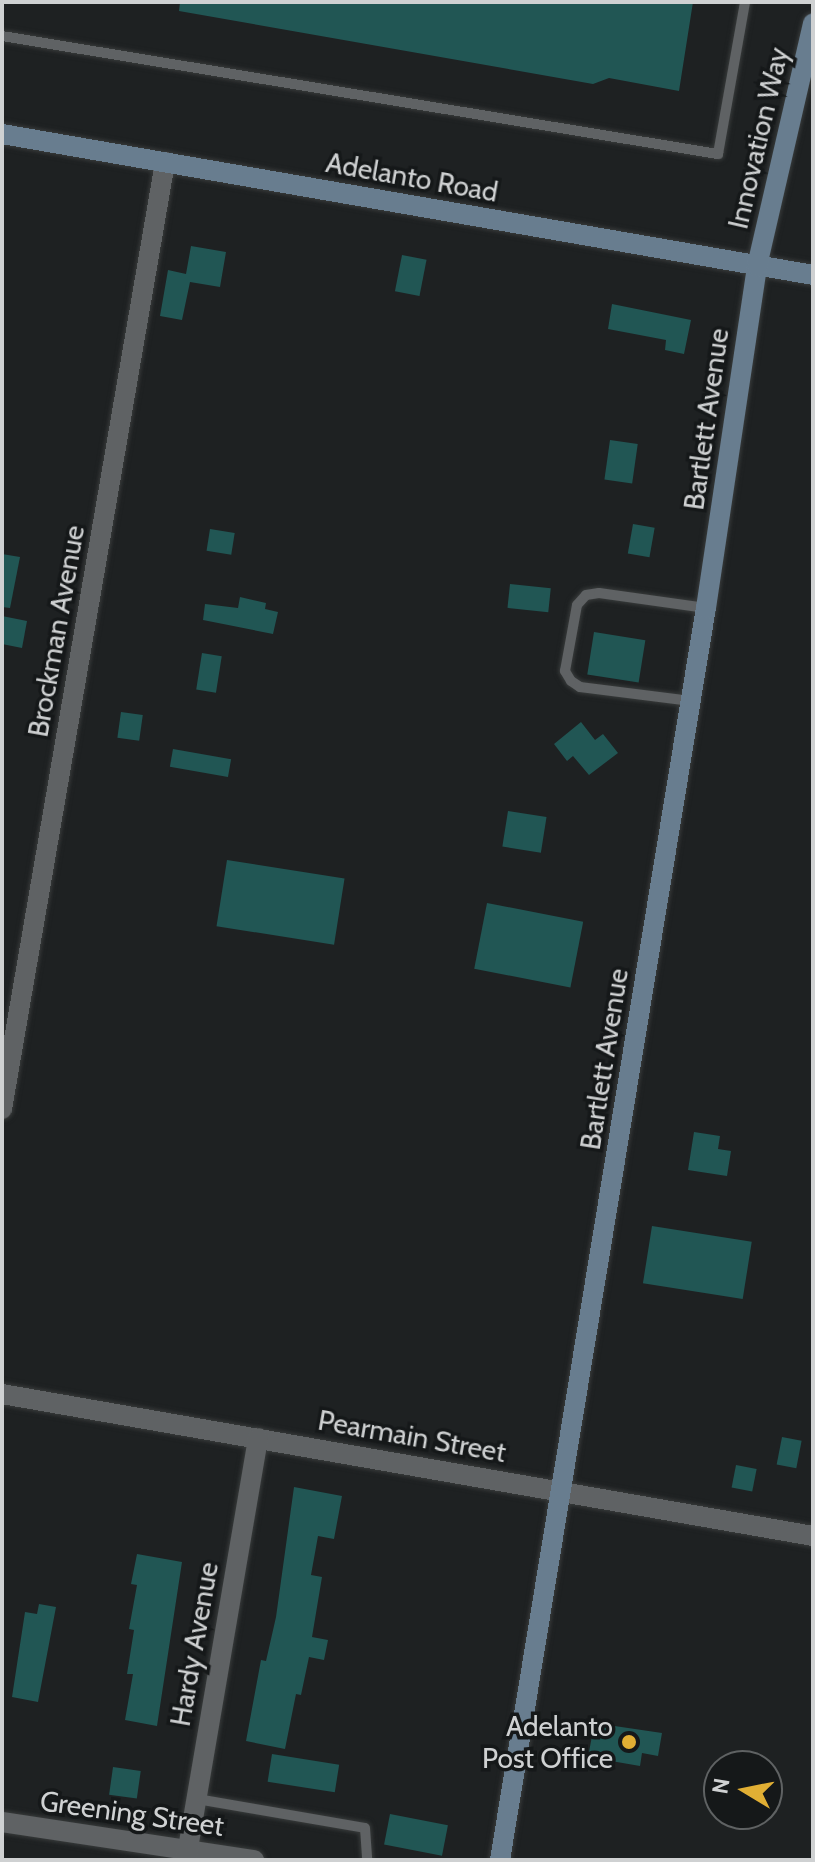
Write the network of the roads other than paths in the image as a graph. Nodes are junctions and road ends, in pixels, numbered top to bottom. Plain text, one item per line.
1 (745, 2) edge
2 (813, 23) edge
3 (2, 36) edge
4 (2, 134) edge
5 (165, 162) junction
6 (757, 266) junction
7 (813, 275) edge
8 (706, 608) junction
9 (691, 701) junction
10 (2, 1109) edge
11 (2, 1394) edge
12 (258, 1438) junction
13 (563, 1490) junction
14 (813, 1536) edge
15 (197, 1799) junction
16 (2, 1822) edge
17 (187, 1855) edge
18 (254, 1860) edge
19 (367, 1860) edge
20 (500, 1860) edge

1 - 3 lane
2 - 6 street, Innovation Way
4 - 5 street, Adelanto Road
5 - 6 street, Adelanto Road
5 - 10 street, Brockman Avenue
6 - 7 street, Adelanto Road
6 - 8 street, Bartlett Avenue
8 - 9 street, Bartlett Avenue
8 - 9 lane
9 - 13 street, Bartlett Avenue
11 - 12 street, Pearmain Street
12 - 13 street, Pearmain Street
12 - 15 street, Hardy Avenue
13 - 14 street, Pearmain Street
13 - 20 street, Bartlett Avenue
15 - 17 street, Hardy Avenue
15 - 19 lane
16 - 17 street, Greening Street
17 - 18 street, Greening Street

